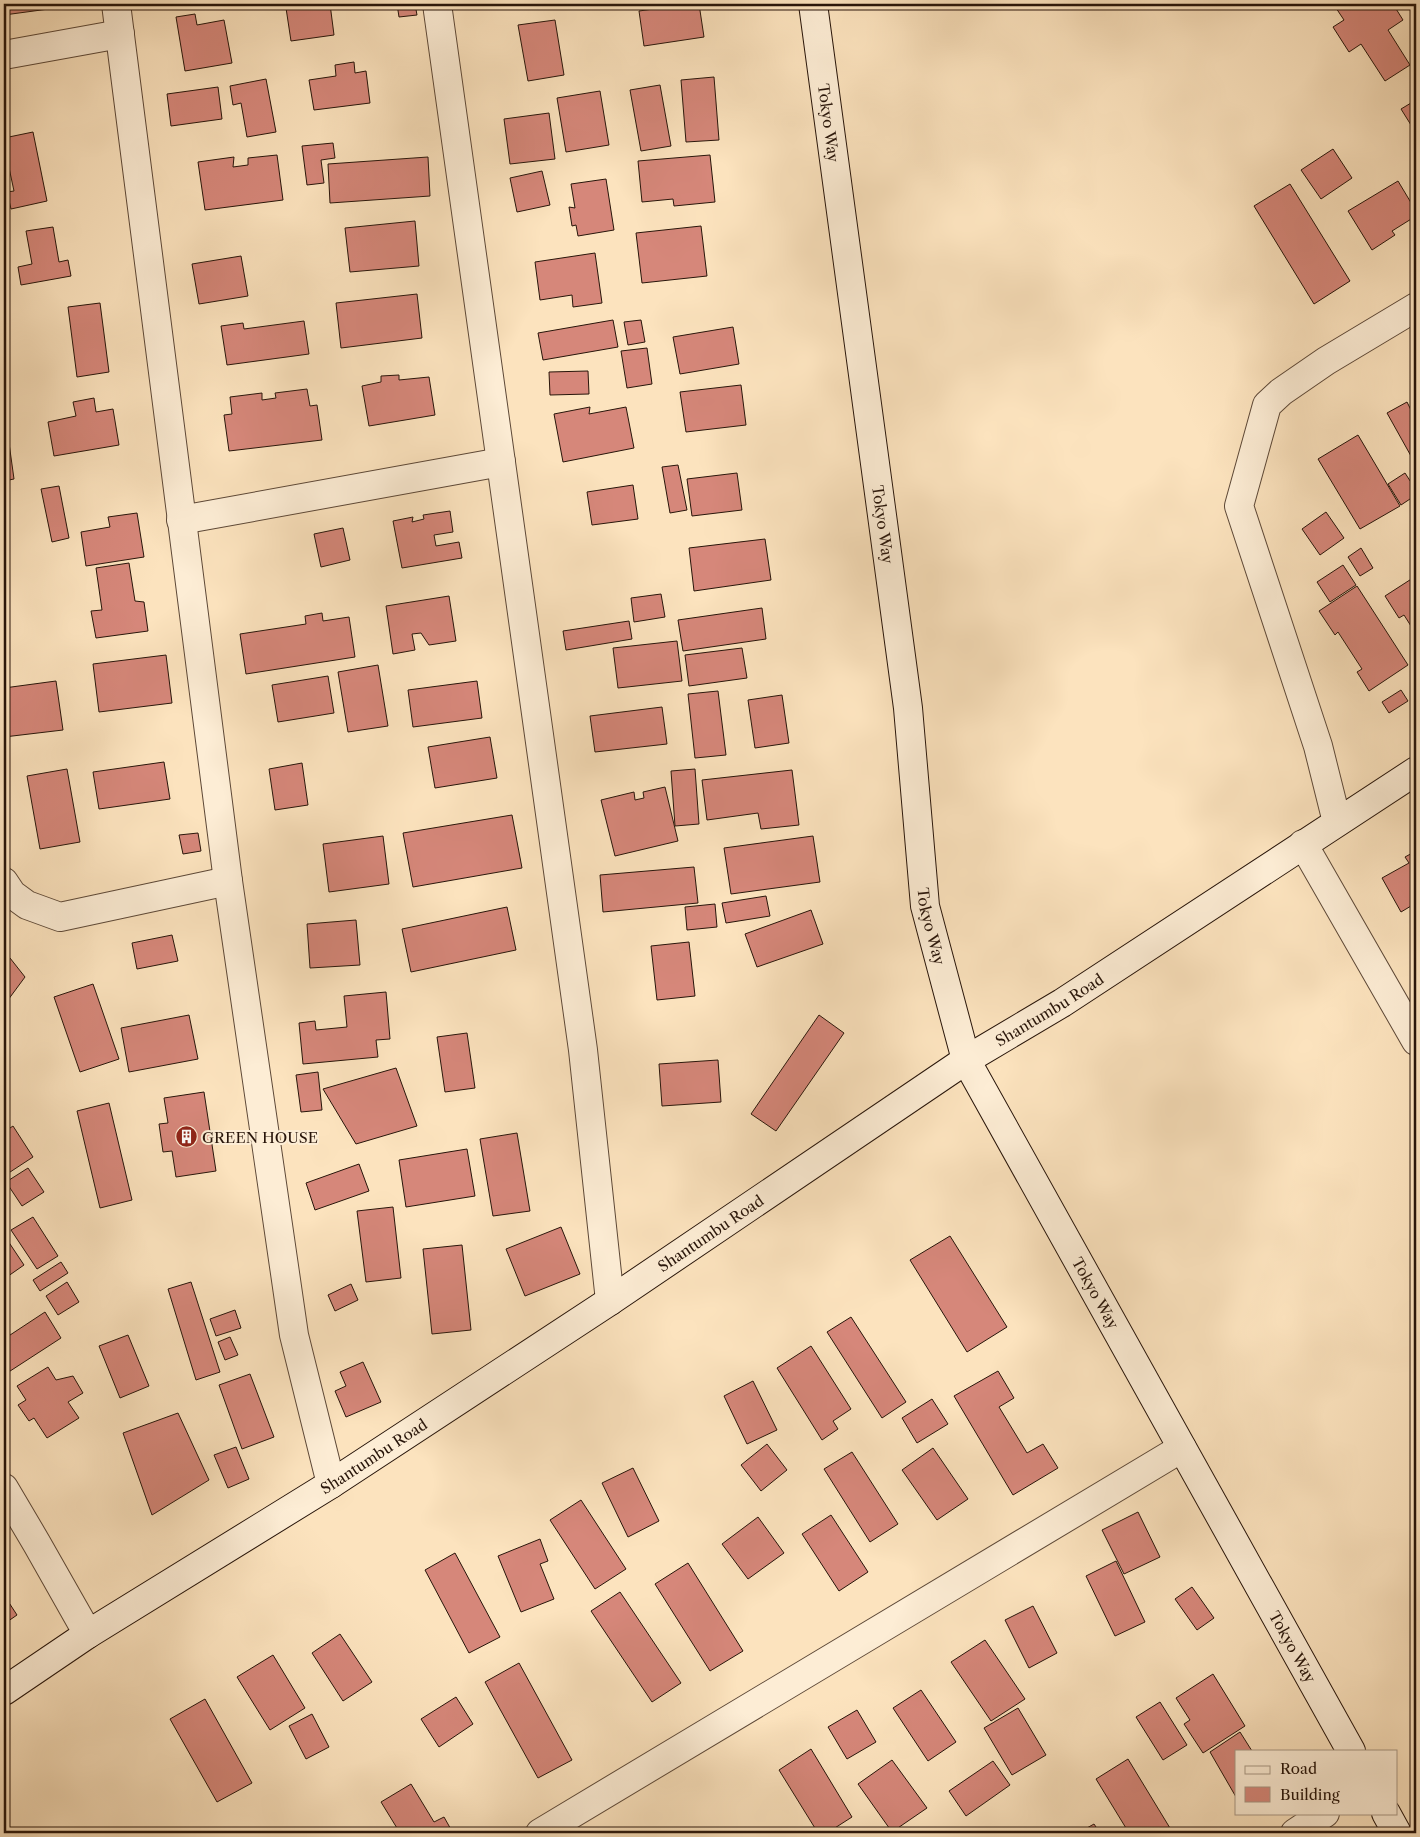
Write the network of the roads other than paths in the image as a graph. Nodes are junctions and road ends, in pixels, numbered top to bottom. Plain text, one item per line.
1 (116, 4) edge
2 (437, 4) edge
3 (813, 4) edge
4 (120, 34) junction
5 (4, 55) edge
6 (1416, 307) edge
7 (501, 462) junction
8 (181, 520) junction
9 (1416, 771) edge
10 (1337, 822) junction
11 (1304, 844) junction
12 (228, 881) junction
13 (4, 882) edge
14 (1416, 1041) edge
15 (966, 1060) junction
16 (610, 1301) junction
17 (1182, 1448) junction
18 (331, 1484) junction
19 (4, 1488) edge
20 (88, 1634) junction
21 (4, 1691) edge
22 (1350, 1750) edge
23 (1324, 1814) edge
24 (1387, 1814) edge
25 (540, 1833) edge
26 (1295, 1833) edge
27 (1397, 1833) edge

1 - 4 street
2 - 7 street
3 - 15 street, Tokyo Way
4 - 5 street
4 - 8 street
6 - 10 street
7 - 8 street
7 - 16 street
8 - 12 street
9 - 10 street, Shantumbu Road
10 - 11 street, Shantumbu Road
11 - 14 street
11 - 15 street, Shantumbu Road
12 - 13 street
12 - 18 street
15 - 16 street, Shantumbu Road
15 - 17 street, Tokyo Way
16 - 18 street, Shantumbu Road
17 - 22 street, Tokyo Way
17 - 25 street
18 - 20 street, Shantumbu Road
19 - 20 street
20 - 21 street, Shantumbu Road
23 - 26 street
24 - 27 street

